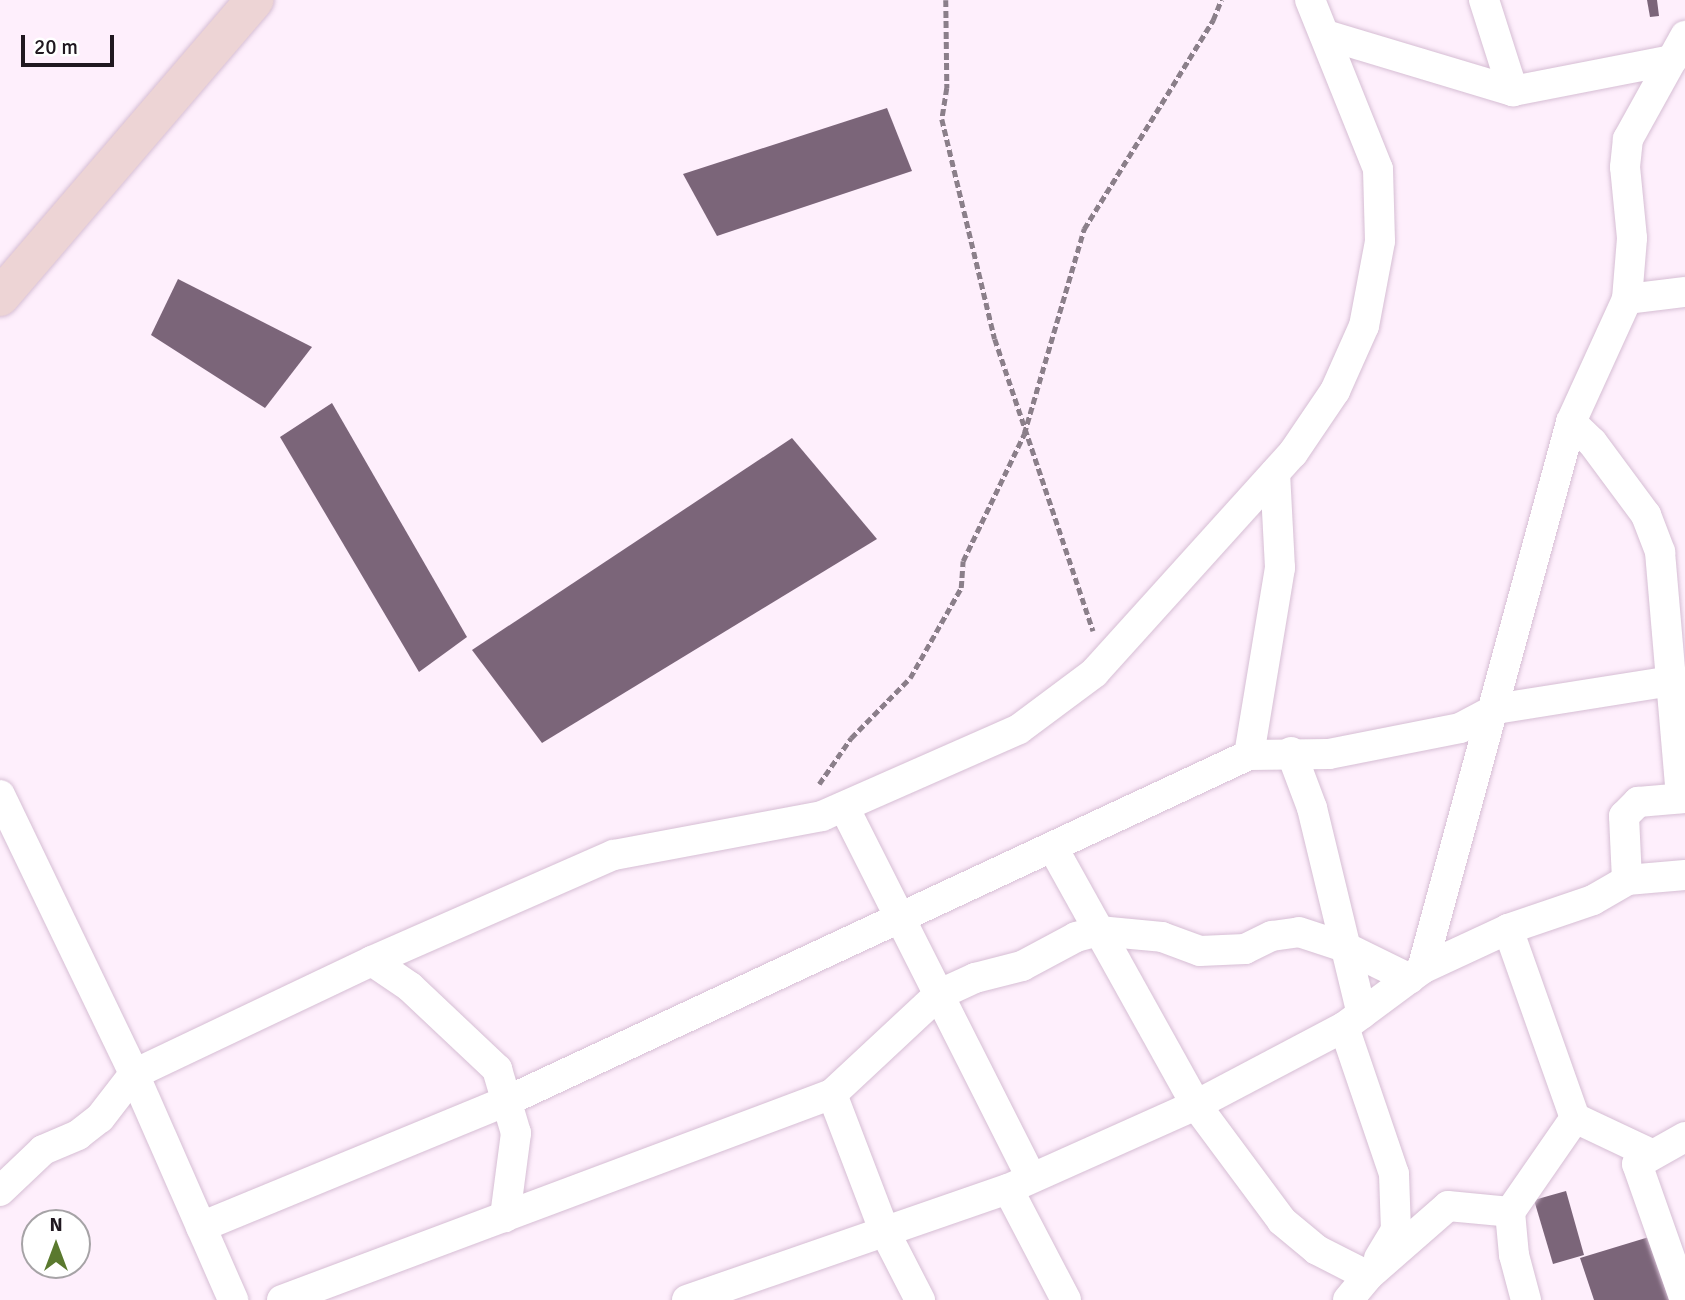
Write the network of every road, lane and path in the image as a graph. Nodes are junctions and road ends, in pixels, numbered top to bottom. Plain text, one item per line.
1 (255, 0) edge
2 (946, 0) edge
3 (1221, 0) edge
4 (1310, 0) edge
5 (1484, 0) edge
6 (1326, 35) junction
7 (1678, 48) edge
8 (1513, 91) junction
9 (1685, 292) edge
10 (0, 297) edge
11 (1627, 299) junction
12 (1571, 422) junction
13 (1024, 434) junction
14 (1275, 473) junction
15 (1104, 662) junction
16 (1671, 681) junction
17 (1495, 709) junction
18 (1291, 752) junction
19 (1250, 755) junction
20 (0, 794) edge
21 (1683, 798) edge
22 (844, 807) junction
23 (793, 822) junction
24 (1054, 848) junction
25 (1685, 875) edge
26 (1627, 880) junction
27 (901, 921) junction
28 (1508, 929) junction
29 (1099, 931) junction
30 (1345, 947) junction
31 (372, 961) junction
32 (1416, 974) junction
33 (938, 995) junction
34 (1353, 1021) junction
35 (134, 1074) junction
36 (832, 1094) junction
37 (509, 1100) junction
38 (1196, 1105) junction
39 (1575, 1118) junction
40 (1685, 1137) edge
41 (1651, 1154) junction
42 (1019, 1182) junction
43 (1, 1188) edge
44 (1510, 1212) junction
45 (505, 1217) junction
46 (201, 1227) junction
47 (884, 1230) junction
48 (1368, 1276) junction
49 (742, 1291) edge
50 (233, 1300) edge
51 (282, 1300) edge
52 (687, 1300) edge
53 (920, 1300) edge
54 (1066, 1300) edge
55 (1348, 1300) edge
56 (1526, 1300) edge
57 (1685, 1300) edge

1 - 10 main road
2 - 13 path
3 - 13 path
4 - 6 street
5 - 8 street
6 - 8 street
6 - 14 street
7 - 8 street
7 - 11 street
9 - 11 street
11 - 12 street
12 - 16 street
12 - 17 street
13 - 15 path
13 - 23 path
14 - 15 street
14 - 19 street
15 - 22 street
16 - 17 street
16 - 21 street
17 - 18 street
17 - 32 street
18 - 19 street
18 - 30 street
19 - 24 street
20 - 35 street
21 - 26 street
22 - 23 street
22 - 27 street
23 - 31 street
24 - 27 street
24 - 29 street
25 - 26 street
26 - 28 street
27 - 33 street
27 - 37 street
28 - 32 street
28 - 39 street
29 - 30 street
29 - 33 street
29 - 38 street
30 - 32 street
30 - 34 street
31 - 35 street
31 - 37 street
32 - 34 street
33 - 36 street
33 - 42 street
34 - 38 street
34 - 48 street
35 - 43 street
35 - 46 street
36 - 45 street
36 - 47 street
37 - 45 street
37 - 46 street
38 - 42 street
38 - 48 street
39 - 41 street
39 - 44 street
40 - 41 street
41 - 57 street
42 - 47 street
42 - 54 street
44 - 48 street
44 - 56 street
45 - 51 street
46 - 50 street
47 - 49 street
47 - 53 street
48 - 55 street
49 - 52 street

